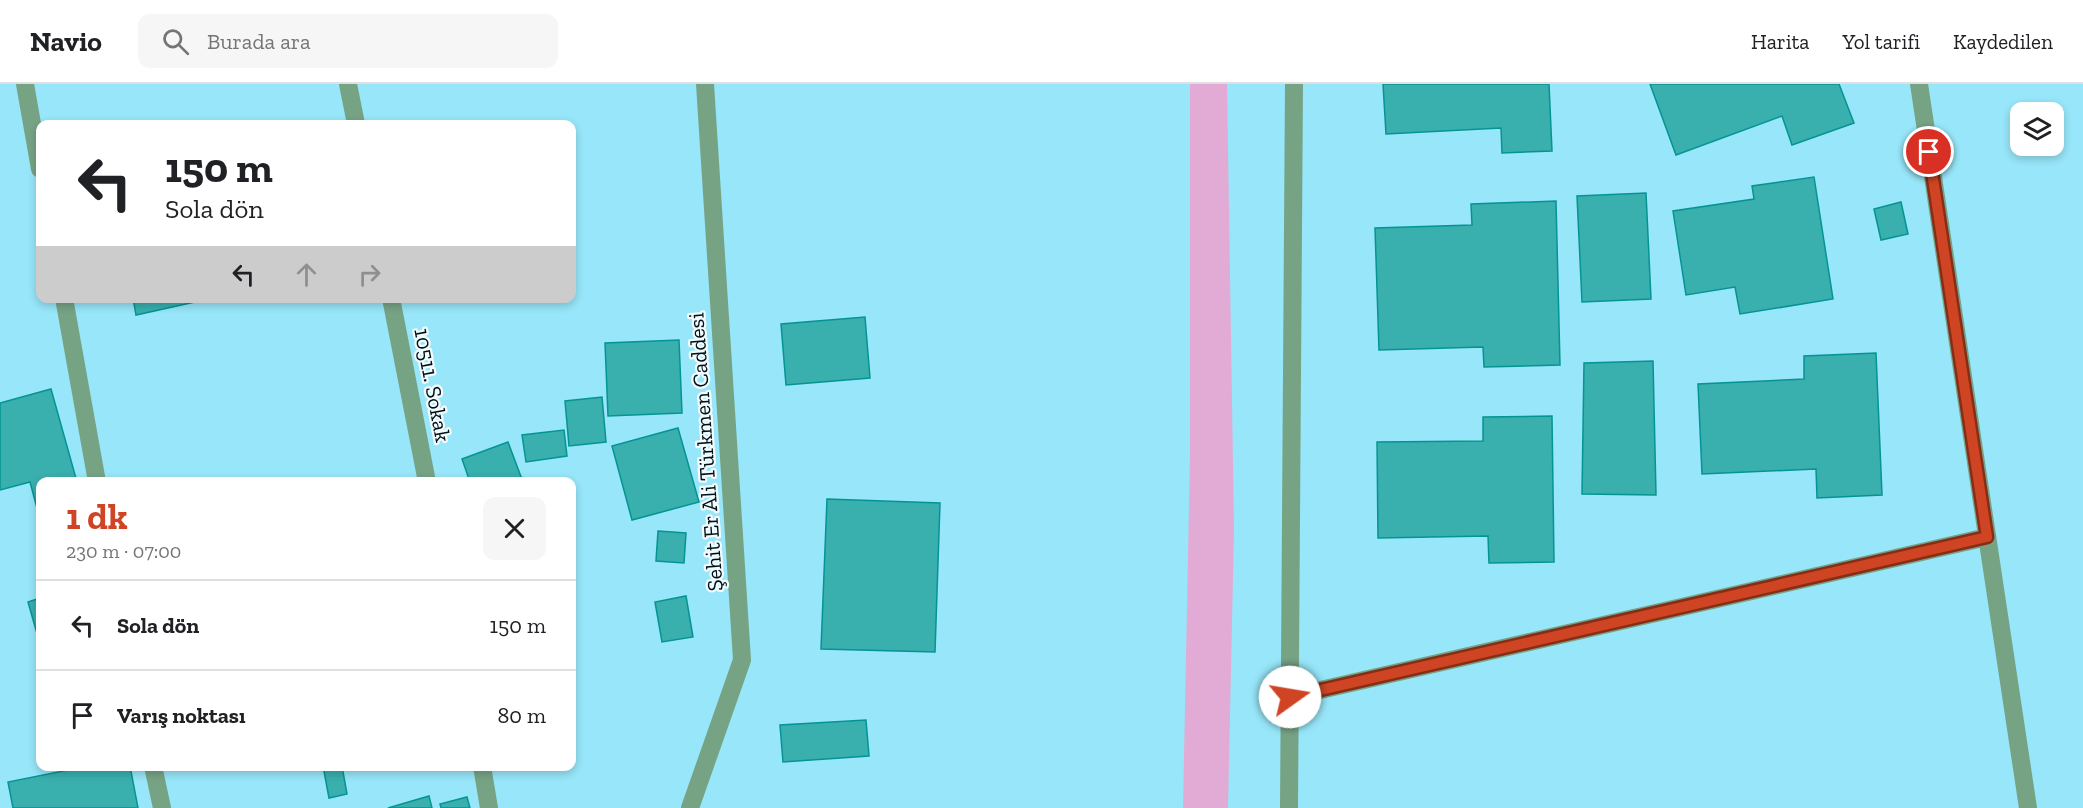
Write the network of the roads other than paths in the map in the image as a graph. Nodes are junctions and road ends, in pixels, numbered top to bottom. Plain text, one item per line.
1 (25, 84) edge
2 (348, 84) edge
3 (705, 84) edge
4 (1294, 84) edge
5 (1919, 84) edge
6 (355, 120) edge
7 (36, 146) edge
8 (65, 303) edge
9 (392, 303) edge
10 (96, 477) edge
11 (427, 477) edge
12 (1987, 537) junction
13 (1290, 697) junction
14 (154, 771) edge
15 (483, 771) edge
16 (162, 808) edge
17 (489, 808) edge
18 (690, 808) edge
19 (1289, 808) edge
20 (2028, 808) edge

1 - 7 street
2 - 6 street
3 - 18 street, Şehit Er Ali Türkmen Caddesi
4 - 13 street
5 - 12 street
8 - 10 street
9 - 11 street, 10511. Sokak
12 - 13 street
12 - 20 street
13 - 19 street
14 - 16 street
15 - 17 street

